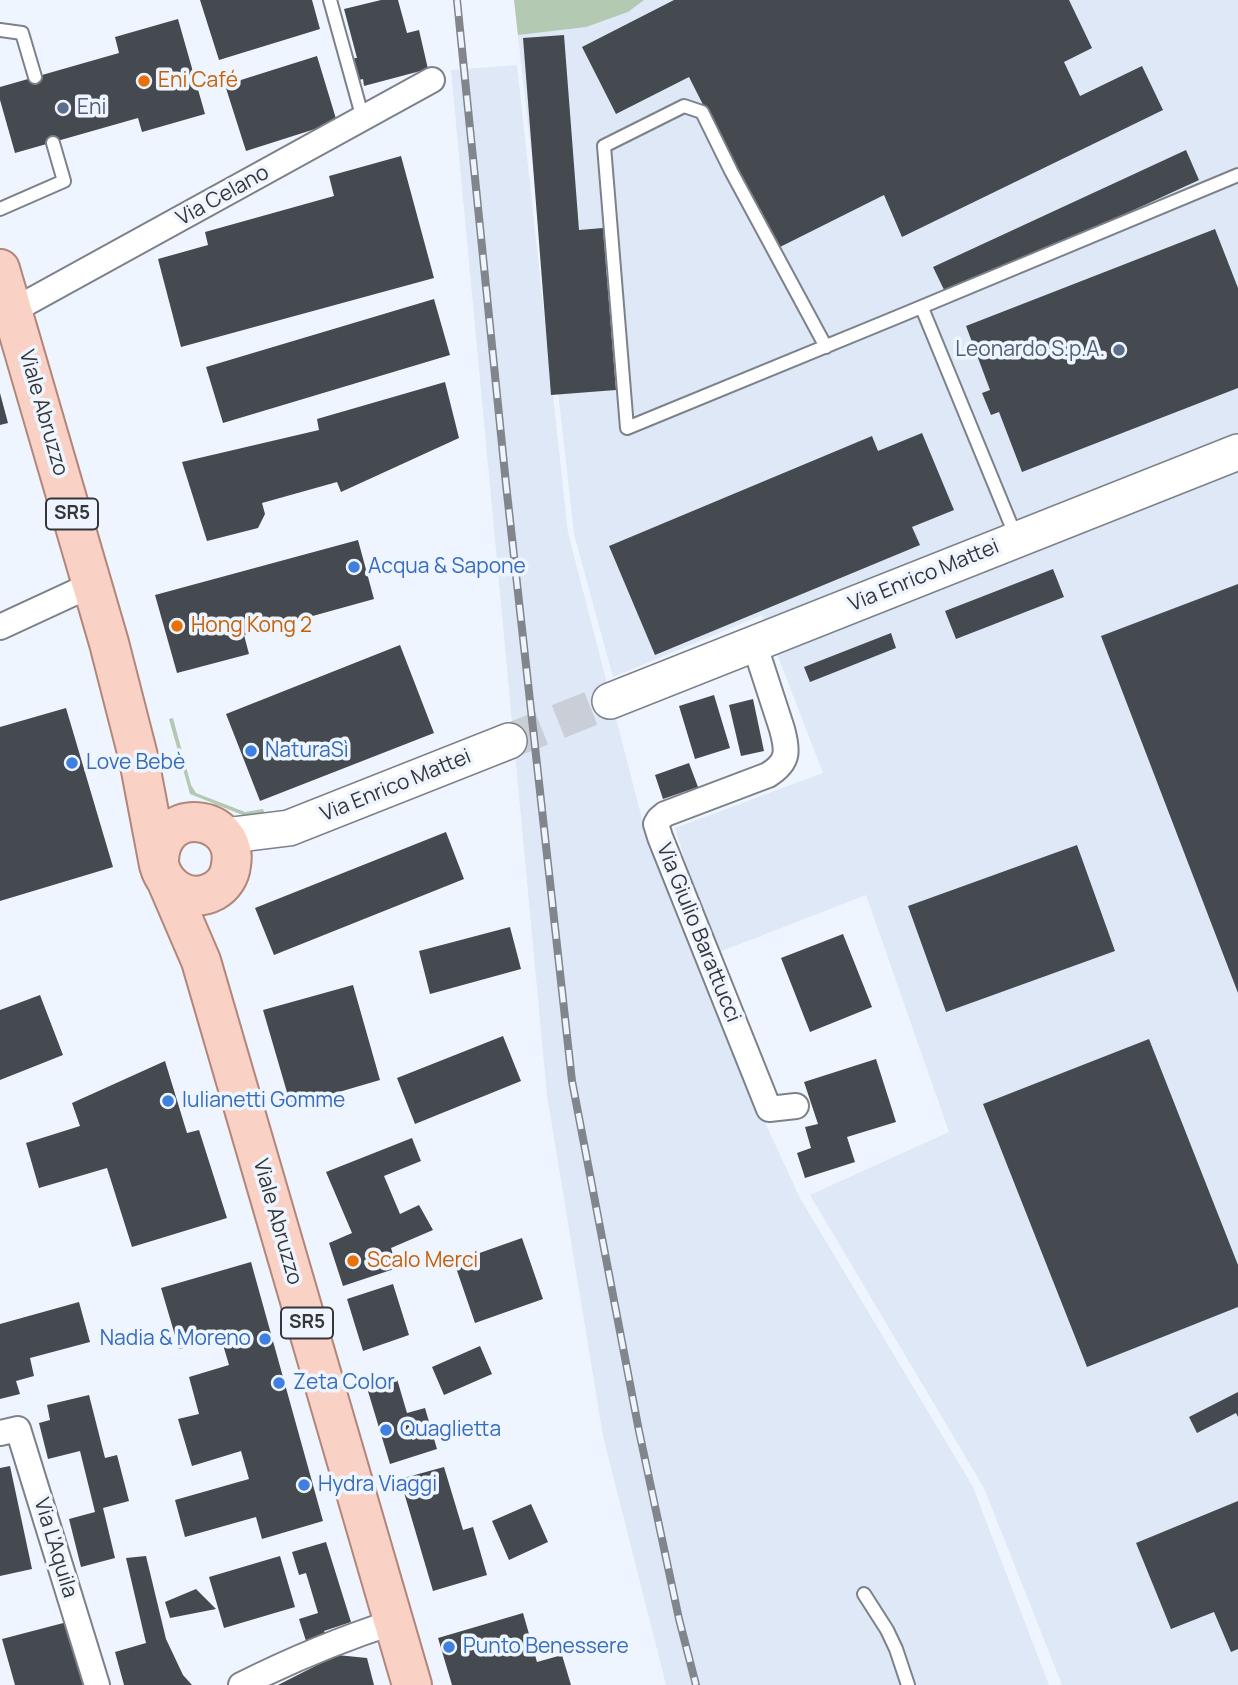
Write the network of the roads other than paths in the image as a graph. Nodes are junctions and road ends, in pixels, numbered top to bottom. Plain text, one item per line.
1 (330, 0) edge
2 (0, 30) edge
3 (35, 77) dead end
4 (432, 80) dead end
5 (363, 119) junction
6 (53, 143) dead end
7 (1238, 175) edge
8 (0, 209) edge
9 (0, 269) edge
10 (922, 308) junction
11 (11, 334) edge
12 (826, 347) junction
13 (1238, 452) edge
14 (1017, 539) junction
15 (93, 584) junction
16 (0, 628) edge
17 (754, 643) junction
18 (610, 701) tunnel mouth
19 (509, 741) tunnel mouth
20 (139, 760) junction
21 (215, 855) junction
22 (163, 874) junction
23 (201, 961) junction
24 (796, 1106) dead end
25 (0, 1433) edge
26 (864, 1594) dead end
27 (394, 1622) junction
28 (97, 1685) edge
29 (241, 1685) edge
30 (412, 1685) edge
31 (908, 1685) edge

1 - 5 lane
2 - 3 lane
4 - 5 street, Via Celano
5 - 11 street, Via Celano
6 - 8 lane
7 - 10 lane
9 - 11 main road, Viale Abruzzo / SR5
10 - 12 lane
10 - 14 lane
11 - 15 main road, Viale Abruzzo / SR5
12 - 12 lane
13 - 14 street, Via Enrico Mattei
14 - 17 street, Via Enrico Mattei
15 - 16 street
15 - 20 main road, Viale Abruzzo / SR5
17 - 18 street, Via Enrico Mattei
17 - 24 street, Via Giulio Barattucci
19 - 21 street, Via Enrico Mattei
20 - 21 main road, Viale Abruzzo / SR5
20 - 22 main road, Viale Abruzzo / SR5
21 - 22 main road
21 - 22 main road
21 - 23 main road, Viale Abruzzo / SR5
22 - 23 main road, Viale Abruzzo / SR5
23 - 27 main road, Viale Abruzzo / SR5
25 - 28 street, Via L'Aquila
26 - 31 lane
27 - 29 street
27 - 30 main road, Viale Abruzzo / SR5

